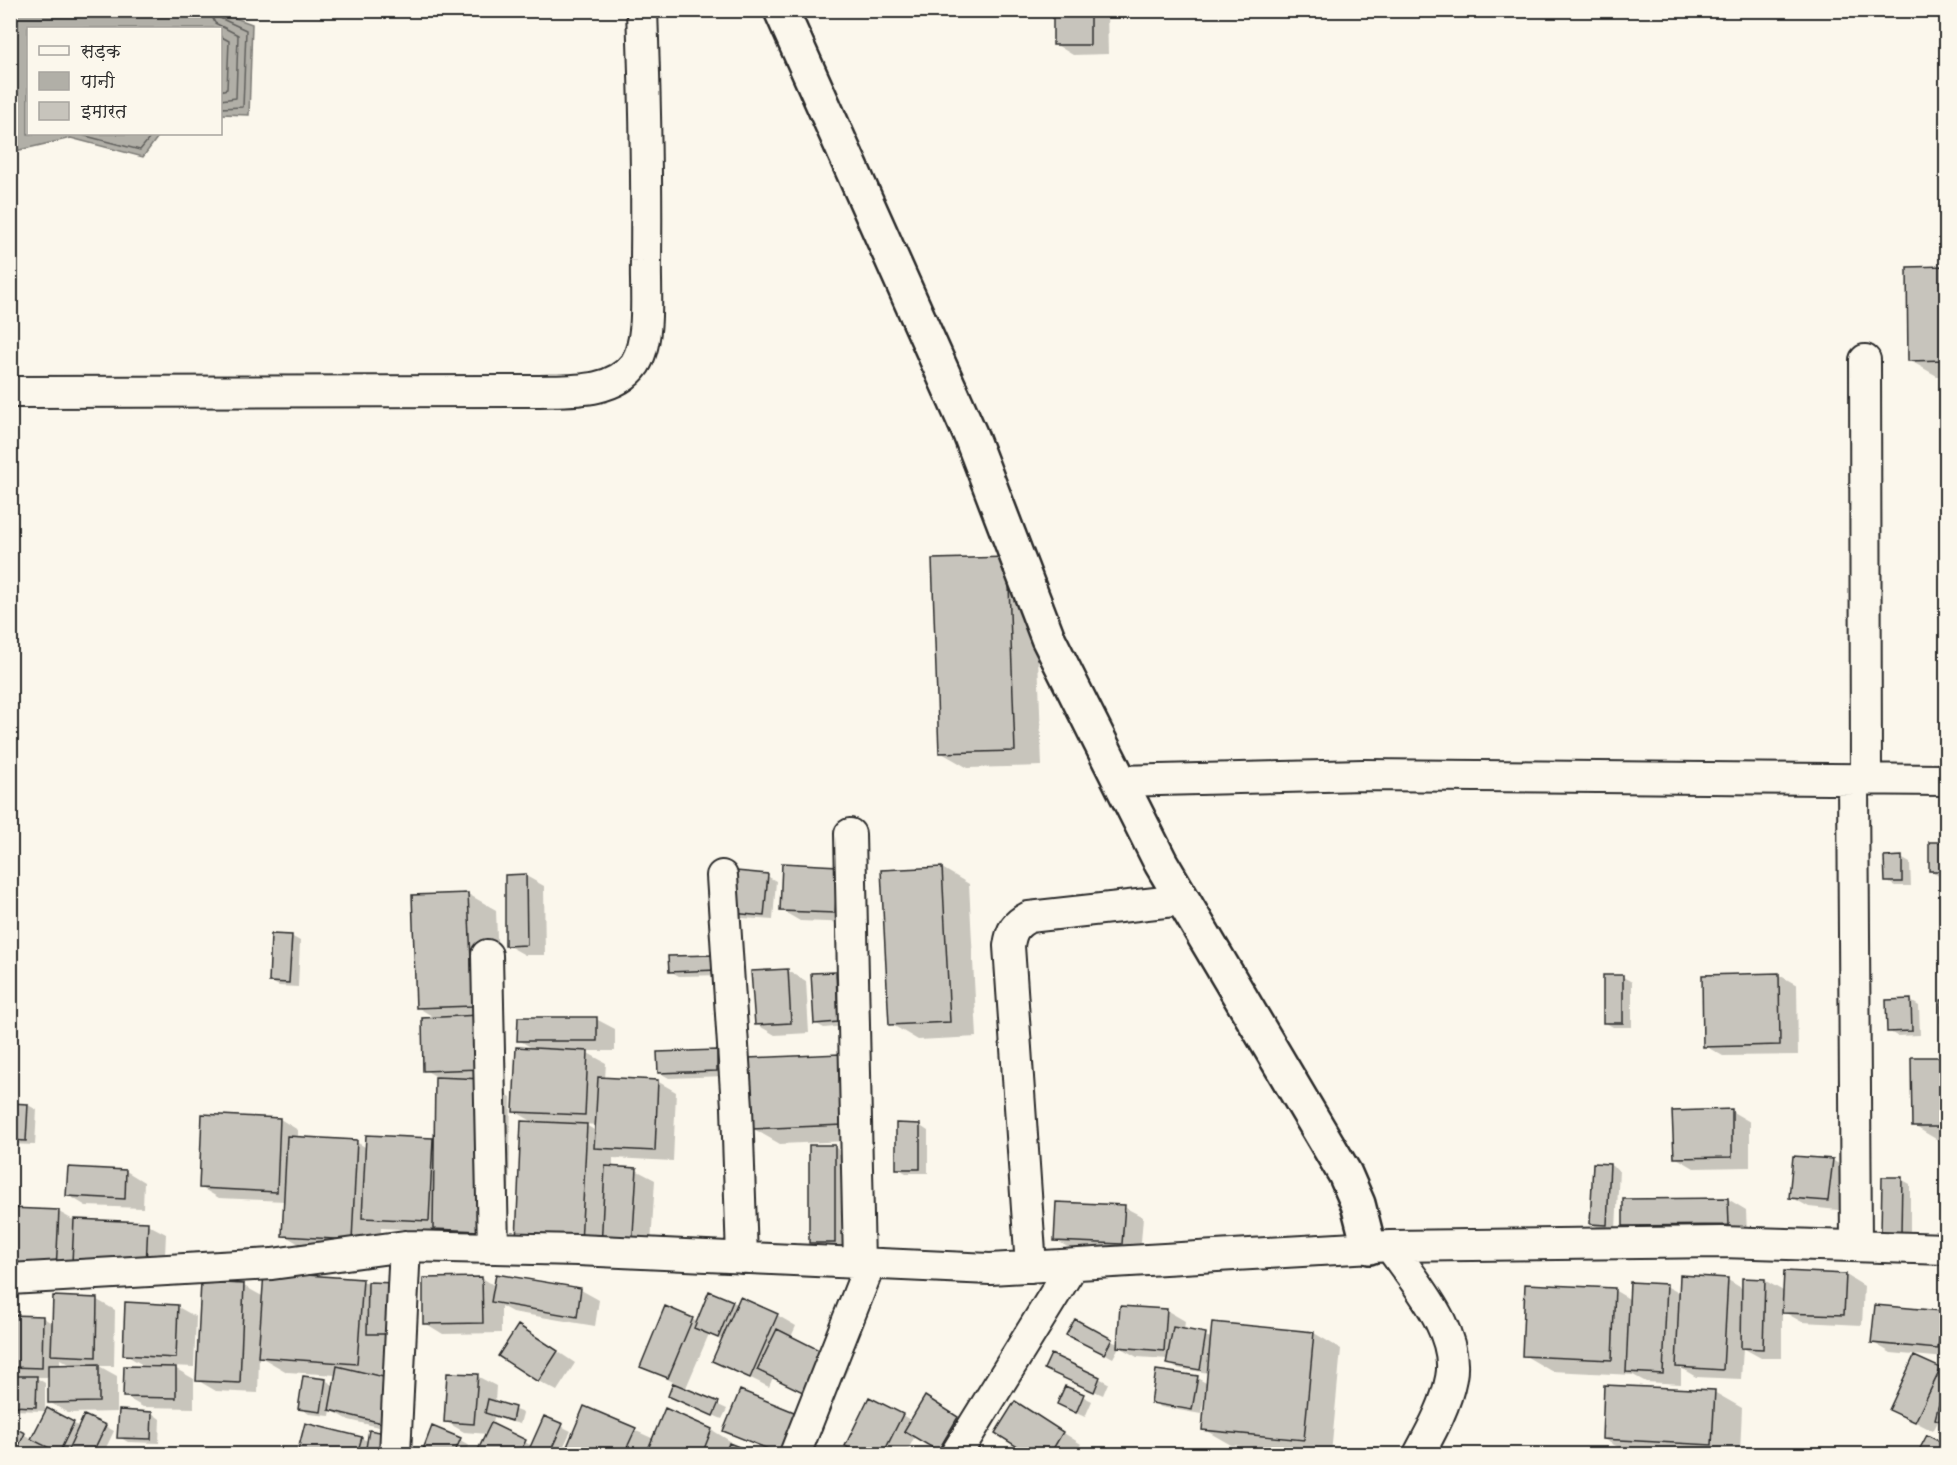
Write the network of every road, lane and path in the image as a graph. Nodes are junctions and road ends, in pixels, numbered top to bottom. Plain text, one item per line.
1 (642, 10) edge
2 (781, 10) edge
3 (1865, 360) dead end
4 (10, 392) edge
5 (1859, 779) junction
6 (1947, 780) edge
7 (1119, 781) junction
8 (850, 834) dead end
9 (722, 876) dead end
10 (1183, 900) junction
11 (487, 955) dead end
12 (405, 1246) junction
13 (1856, 1246) junction
14 (1380, 1247) junction
15 (493, 1248) junction
16 (1947, 1249) edge
17 (742, 1258) junction
18 (865, 1264) junction
19 (1072, 1266) junction
20 (1031, 1268) junction
21 (10, 1279) edge
22 (395, 1455) edge
23 (795, 1455) edge
24 (956, 1455) edge
25 (1419, 1455) edge

1 - 4 street
2 - 7 street
3 - 5 street
5 - 6 street
5 - 7 street
5 - 13 street
7 - 10 street
8 - 18 street
9 - 17 street
10 - 14 street
10 - 20 street
11 - 15 street
12 - 15 street
12 - 21 street
12 - 22 street
13 - 14 street
13 - 16 street
14 - 19 street
14 - 25 street
15 - 17 street
17 - 18 street
18 - 20 street
18 - 23 street
19 - 20 street
19 - 24 street

